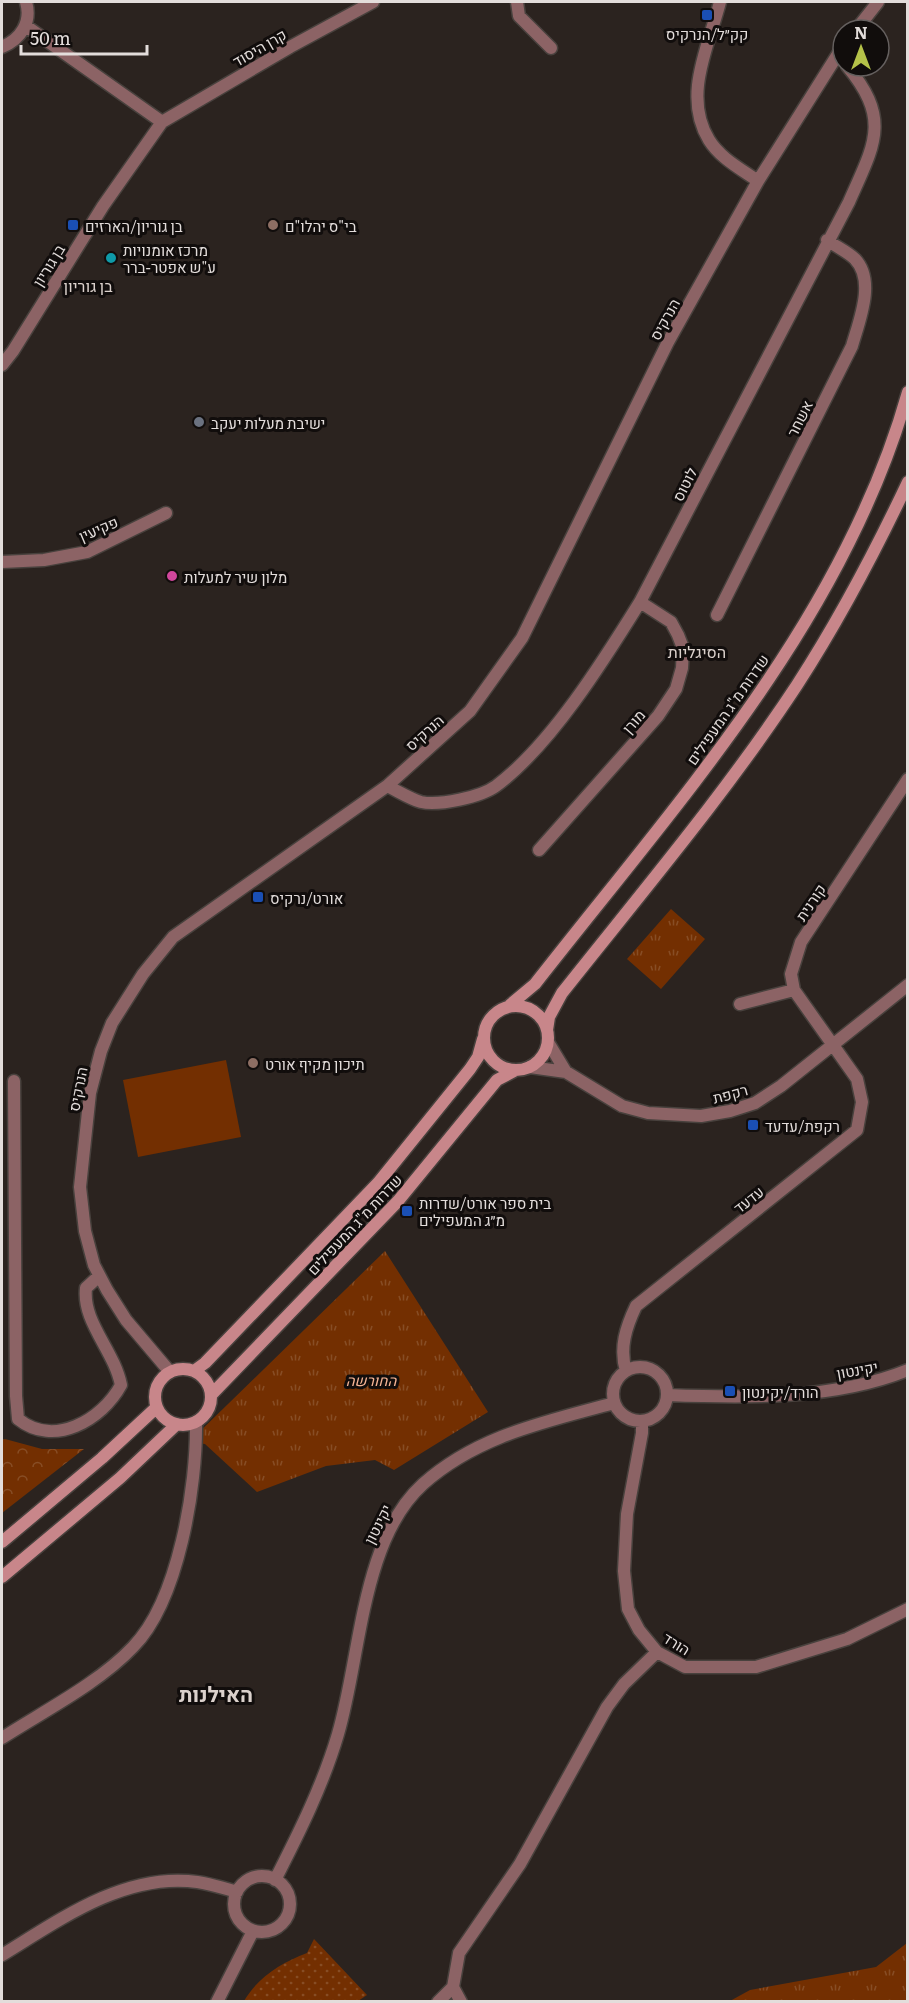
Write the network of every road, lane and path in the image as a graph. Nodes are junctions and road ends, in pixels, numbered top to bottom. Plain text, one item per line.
1 (26, 2) edge
2 (373, 2) edge
3 (517, 2) edge
4 (720, 2) edge
5 (878, 2) edge
6 (865, 18) edge
7 (26, 26) junction
8 (2, 47) edge
9 (551, 48) dead end
10 (831, 69) edge
11 (856, 78) edge
12 (162, 122) junction
13 (758, 181) junction
14 (827, 240) junction
15 (2, 365) edge
16 (908, 392) edge
17 (908, 482) edge
18 (166, 513) dead end
19 (2, 562) edge
20 (640, 602) junction
21 (717, 615) dead end
22 (908, 779) edge
23 (387, 786) junction
24 (539, 850) dead end
25 (908, 985) edge
26 (794, 990) junction
27 (740, 1004) dead end
28 (510, 1005) junction
29 (548, 1036) junction
30 (483, 1039) junction
31 (834, 1044) junction
32 (530, 1067) junction
33 (514, 1071) junction
34 (566, 1072) junction
35 (15, 1082) dead end
36 (15, 1206) junction
37 (2, 1207) edge
38 (99, 1276) junction
39 (908, 1370) edge
40 (194, 1371) junction
41 (626, 1371) junction
42 (170, 1372) junction
43 (211, 1395) junction
44 (667, 1395) junction
45 (614, 1402) junction
46 (157, 1407) junction
47 (642, 1421) junction
48 (196, 1422) junction
49 (177, 1424) junction
50 (2, 1542) edge
51 (2, 1577) edge
52 (908, 1609) edge
53 (657, 1652) junction
54 (2, 1738) edge
55 (275, 1880) junction
56 (237, 1892) junction
57 (253, 1931) junction
58 (2, 1955) edge
59 (453, 1987) junction
60 (217, 2001) edge
61 (438, 2001) edge
62 (461, 2001) edge

1 - 7 street
2 - 12 street, קרן היסוד
3 - 9 street
4 - 13 street
5 - 6 street
7 - 8 street
7 - 12 street
10 - 13 street, הנרקיס
11 - 14 street, לוטוס
12 - 15 street, בן גוריון
13 - 23 street, הנרקיס
14 - 20 street, לוטוס
14 - 21 street, אשחר
16 - 28 main road, שדרות מ"ג המעפילים
17 - 29 main road
18 - 19 street, פקיעין
20 - 23 street, לוטוס
20 - 24 street, מורן
22 - 26 street, קורנית
23 - 38 street, הנרקיס
25 - 31 street, רקפת
26 - 27 street
26 - 31 street
28 - 29 main road
28 - 30 main road
29 - 32 main road
29 - 34 street, רקפת
30 - 33 main road
30 - 40 main road, שדרות מ"ג המעפילים
31 - 34 street, רקפת
31 - 41 street, עדעד
32 - 33 main road
32 - 34 street, רקפת
33 - 43 main road, שדרות מ"ג המעפילים
35 - 36 street
36 - 37 street
36 - 38 street
38 - 42 street, הנרקיס
39 - 44 street, יקינטון
40 - 42 main road
40 - 43 main road
41 - 44 street
41 - 45 street
42 - 46 main road
43 - 48 main road
44 - 47 street
45 - 47 street
45 - 55 street, יקינטון
46 - 49 main road
46 - 50 main road
47 - 53 street, הורד
48 - 49 main road
48 - 54 street
49 - 51 main road
52 - 53 street, הורד
53 - 59 street
55 - 56 street
55 - 57 street
56 - 57 street
56 - 58 street
57 - 60 street
59 - 61 street
59 - 62 street

